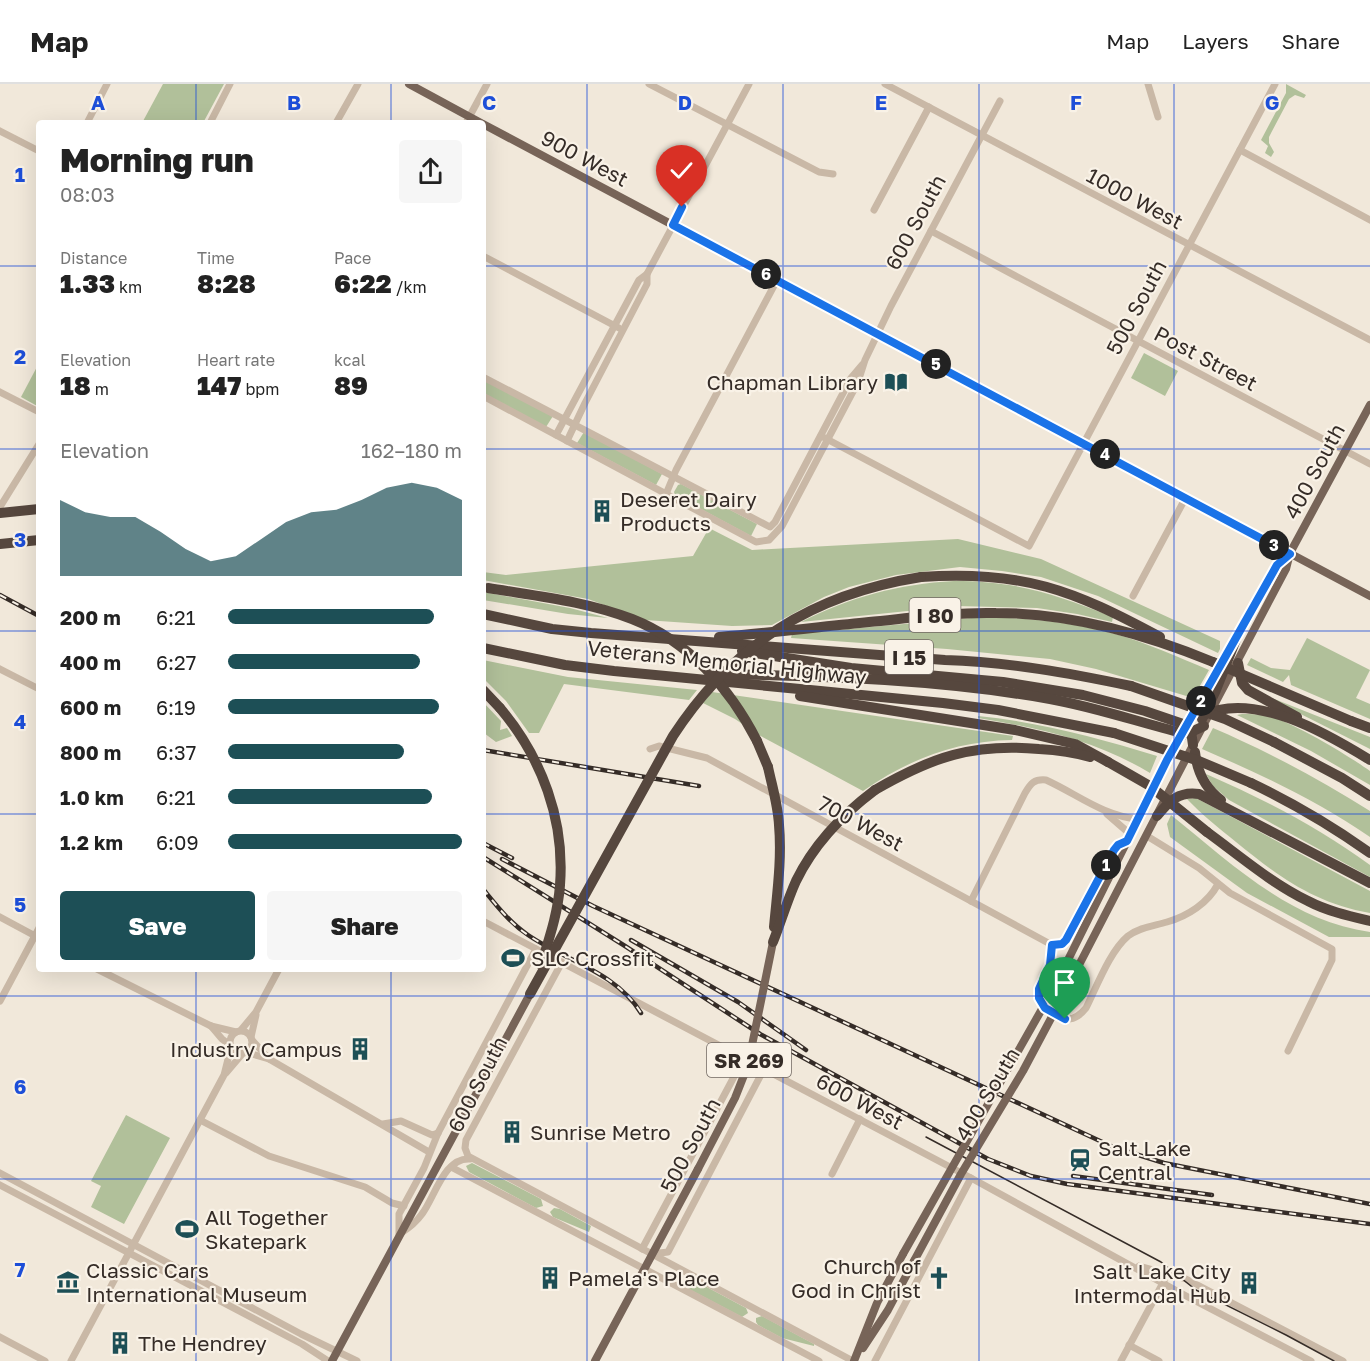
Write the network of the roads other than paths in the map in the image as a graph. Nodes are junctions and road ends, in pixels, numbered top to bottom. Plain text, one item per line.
1 (107, 84) edge
2 (230, 84) edge
3 (358, 84) edge
4 (409, 84) edge
5 (487, 84) edge
6 (649, 84) edge
7 (749, 84) edge
8 (885, 84) edge
9 (1148, 84) edge
10 (1275, 84) edge
11 (1000, 101) dead end
12 (929, 107) junction
13 (1158, 117) dead end
14 (89, 120) edge
15 (212, 120) edge
16 (338, 120) edge
17 (468, 120) edge
18 (727, 125) junction
19 (486, 126) edge
20 (0, 131) edge
21 (981, 136) junction
22 (36, 149) edge
23 (1240, 150) junction
24 (833, 174) dead end
25 (874, 210) dead end
26 (1370, 220) edge
27 (673, 225) junction
28 (931, 231) junction
29 (1190, 245) junction
30 (486, 258) edge
31 (647, 274) junction
32 (777, 280) junction
33 (615, 326) junction
34 (623, 330) junction
35 (879, 334) junction
36 (1370, 340) edge
37 (1138, 341) junction
38 (589, 375) junction
39 (486, 379) edge
40 (597, 379) junction
41 (0, 392) edge
42 (486, 398) edge
43 (1370, 405) edge
44 (36, 410) edge
45 (565, 420) junction
46 (574, 426) junction
47 (556, 435) junction
48 (824, 438) junction
49 (567, 441) junction
50 (1084, 443) junction
51 (36, 449) edge
52 (1345, 451) junction
53 (1370, 464) edge
54 (673, 477) junction
55 (666, 494) junction
56 (1186, 497) junction
57 (0, 507) edge
58 (36, 509) edge
59 (0, 513) edge
60 (36, 540) edge
61 (0, 544) edge
62 (1290, 554) junction
63 (486, 588) edge
64 (1133, 596) dead end
65 (1370, 596) edge
66 (486, 615) edge
67 (644, 636) junction
68 (1237, 637) junction
69 (686, 640) junction
70 (486, 649) edge
71 (1182, 649) junction
72 (1238, 663) junction
73 (0, 669) edge
74 (614, 671) junction
75 (701, 680) junction
76 (36, 687) edge
77 (486, 693) edge
78 (1307, 725) junction
79 (1370, 728) edge
80 (1194, 729) junction
81 (1175, 745) joint
82 (650, 749) dead end
83 (1370, 760) edge
84 (1108, 762) junction
85 (1370, 796) edge
86 (1103, 810) junction
87 (1157, 816) junction
88 (1138, 819) junction
89 (1260, 825) junction
90 (1147, 836) junction
91 (1129, 838) junction
92 (1370, 853) edge
93 (1370, 883) edge
94 (1218, 885) junction
95 (971, 901) junction
96 (0, 917) edge
97 (1370, 921) edge
98 (486, 923) edge
99 (36, 936) edge
100 (36, 939) edge
101 (773, 942) junction
102 (1052, 945) junction
103 (536, 949) junction
104 (562, 962) junction
105 (104, 972) edge
106 (277, 972) edge
107 (531, 994) junction
108 (0, 1001) edge
109 (256, 1012) junction
110 (211, 1026) junction
111 (238, 1031) junction
112 (252, 1038) junction
113 (231, 1046) junction
114 (1288, 1051) dead end
115 (244, 1052) junction
116 (744, 1058) junction
117 (269, 1059) junction
118 (764, 1069) junction
119 (224, 1075) junction
120 (860, 1119) junction
121 (200, 1120) junction
122 (383, 1124) junction
123 (438, 1133) junction
124 (429, 1152) junction
125 (470, 1159) junction
126 (451, 1167) junction
127 (0, 1173) edge
128 (832, 1174) dead end
129 (971, 1178) junction
130 (0, 1185) edge
131 (392, 1203) junction
132 (404, 1206) junction
133 (399, 1214) junction
134 (399, 1235) junction
135 (134, 1244) junction
136 (642, 1249) junction
137 (129, 1254) junction
138 (651, 1254) junction
139 (1125, 1261) junction
140 (644, 1268) junction
141 (1168, 1274) junction
142 (1162, 1283) junction
143 (0, 1337) edge
144 (1129, 1345) junction
145 (338, 1351) junction
146 (1306, 1360) edge
147 (45, 1361) edge
148 (71, 1361) edge
149 (330, 1361) edge
150 (357, 1361) edge
151 (595, 1361) edge
152 (819, 1361) edge
153 (854, 1361) edge
154 (875, 1361) edge
155 (1121, 1361) edge
156 (1159, 1361) edge
157 (1343, 1361) edge

1 - 14 street
2 - 15 street
3 - 16 street
4 - 17 main road, 900 West
5 - 17 street
6 - 18 street
7 - 18 street
8 - 12 street, 1000 West
9 - 13 street
10 - 23 street, 500 South
11 - 21 street, 600 South
12 - 21 street, 1000 West
12 - 25 street
18 - 24 street
18 - 27 street
19 - 27 main road, 900 West
20 - 22 street
21 - 28 street, 600 South
21 - 29 street, 1000 West
23 - 26 street
23 - 29 street, 500 South
27 - 31 street
27 - 32 main road, 900 West
28 - 35 street, 600 South
28 - 37 street, Post Street
29 - 36 street, 1000 West
29 - 37 street, 500 South
30 - 33 street
31 - 33 street
31 - 34 street
32 - 35 main road, 900 West
32 - 54 street
33 - 34 street
33 - 38 street
34 - 40 street
35 - 48 street, 600 South
35 - 50 main road, 900 West
37 - 50 street, 500 South
37 - 52 street, Post Street
38 - 40 street
38 - 45 street
39 - 45 street
40 - 46 street
41 - 44 street
42 - 47 street
43 - 52 main road, 400 South
45 - 46 street
45 - 47 street
46 - 49 street
46 - 54 street
47 - 49 street
48 - 50 street, 500 South
48 - 54 street, 600 South
48 - 55 street, 600 South
49 - 55 street
50 - 56 main road, 900 West
51 - 57 street
52 - 53 street, Post Street
52 - 62 main road, 400 South
54 - 55 street
56 - 62 main road, 900 West
56 - 64 street
58 - 59 highway
60 - 61 highway
62 - 65 main road, 900 West
62 - 68 main road, 400 South
62 - 72 main road, 400 South
63 - 101 highway, bridge
66 - 67 highway, Veterans Memorial Highway / I 15
67 - 69 highway, Veterans Memorial Highway / I 15
67 - 80 highway
68 - 80 main road, 400 South
68 - 80 highway
69 - 71 highway, I 80
69 - 85 highway, Veterans Memorial Highway / I 15, bridge
70 - 74 highway, Veterans Memorial Highway / I 15
71 - 79 highway, I 80, bridge
71 - 107 highway, bridge
72 - 78 highway
72 - 80 main road, 400 South
73 - 76 street
74 - 75 highway, Veterans Memorial Highway / I 15
74 - 80 highway
75 - 84 highway
75 - 92 highway, Veterans Memorial Highway / I 15, bridge
77 - 107 highway, bridge
78 - 80 highway
78 - 83 highway
80 - 81 highway
80 - 87 main road, 400 South
80 - 89 highway
81 - 88 main road, 400 South
82 - 95 street, 700 West
84 - 97 highway, bridge
84 - 101 highway, bridge
86 - 88 street
86 - 91 street
86 - 95 street
87 - 89 highway
87 - 90 main road, 400 South
88 - 91 main road, 400 South
89 - 93 highway
90 - 94 street
90 - 153 main road, 400 South, bridge
91 - 102 street, 400 South
91 - 153 main road, 400 South, bridge
94 - 102 street
94 - 114 street
95 - 102 street, 700 West
96 - 99 street
98 - 103 street, 600 West
100 - 108 street
101 - 138 main road, 500 South / SR 269, bridge
103 - 104 street, 600 West
103 - 123 street, 600 South
104 - 116 street, 600 West
104 - 125 street, 600 South
105 - 110 street
106 - 109 street
107 - 134 main road, 600 South
109 - 111 street
109 - 112 street
110 - 111 street
110 - 113 street
111 - 112 street
111 - 113 street
112 - 115 street
112 - 117 street
113 - 115 street
113 - 119 street
115 - 117 street
115 - 119 street
116 - 118 street, 600 West
116 - 136 street, 500 South
117 - 122 street
118 - 120 street, 600 West
118 - 138 street, 500 South
119 - 121 street
120 - 128 street
120 - 129 street, 600 West
121 - 131 street
121 - 135 street
122 - 123 street
122 - 124 street
123 - 124 street, 600 South
124 - 132 street, 600 South
125 - 126 street, 600 South
125 - 136 street
126 - 134 street, 600 South
126 - 140 street
127 - 135 street
129 - 139 street, 600 West
129 - 154 street
130 - 137 street
131 - 132 street
131 - 133 street
132 - 133 street, 600 South
133 - 134 street, 600 South
134 - 145 main road, 600 South
135 - 137 street
135 - 145 street
136 - 138 street
137 - 148 street
137 - 149 street
138 - 140 main road, 500 South / SR 269
138 - 153 street
139 - 141 street, 600 West
139 - 142 street, 600 West
140 - 151 main road, 500 South / SR 269
140 - 152 street
141 - 142 street
141 - 157 street, 600 West
142 - 144 street
142 - 146 street, 600 West
143 - 147 street
144 - 155 street
144 - 156 street
145 - 149 main road, 600 South
145 - 150 street

